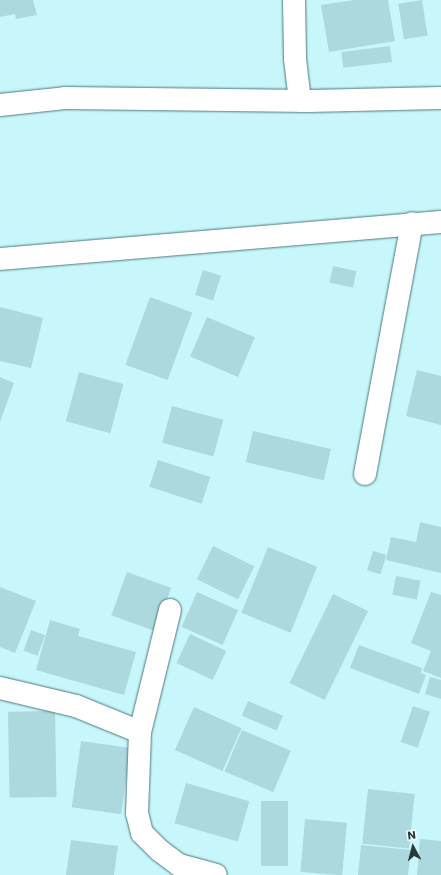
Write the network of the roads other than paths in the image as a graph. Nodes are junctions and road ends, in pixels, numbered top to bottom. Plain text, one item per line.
1 (294, 0) edge
2 (441, 98) edge
3 (300, 101) junction
4 (0, 105) edge
5 (441, 222) edge
6 (412, 223) junction
7 (0, 259) edge
8 (364, 474) dead end
9 (170, 610) dead end
10 (0, 688) edge
11 (140, 732) junction
12 (216, 875) edge

1 - 3 street
2 - 3 street
3 - 4 street
5 - 6 street
6 - 7 street
6 - 8 street
9 - 11 street
10 - 11 street
11 - 12 street

